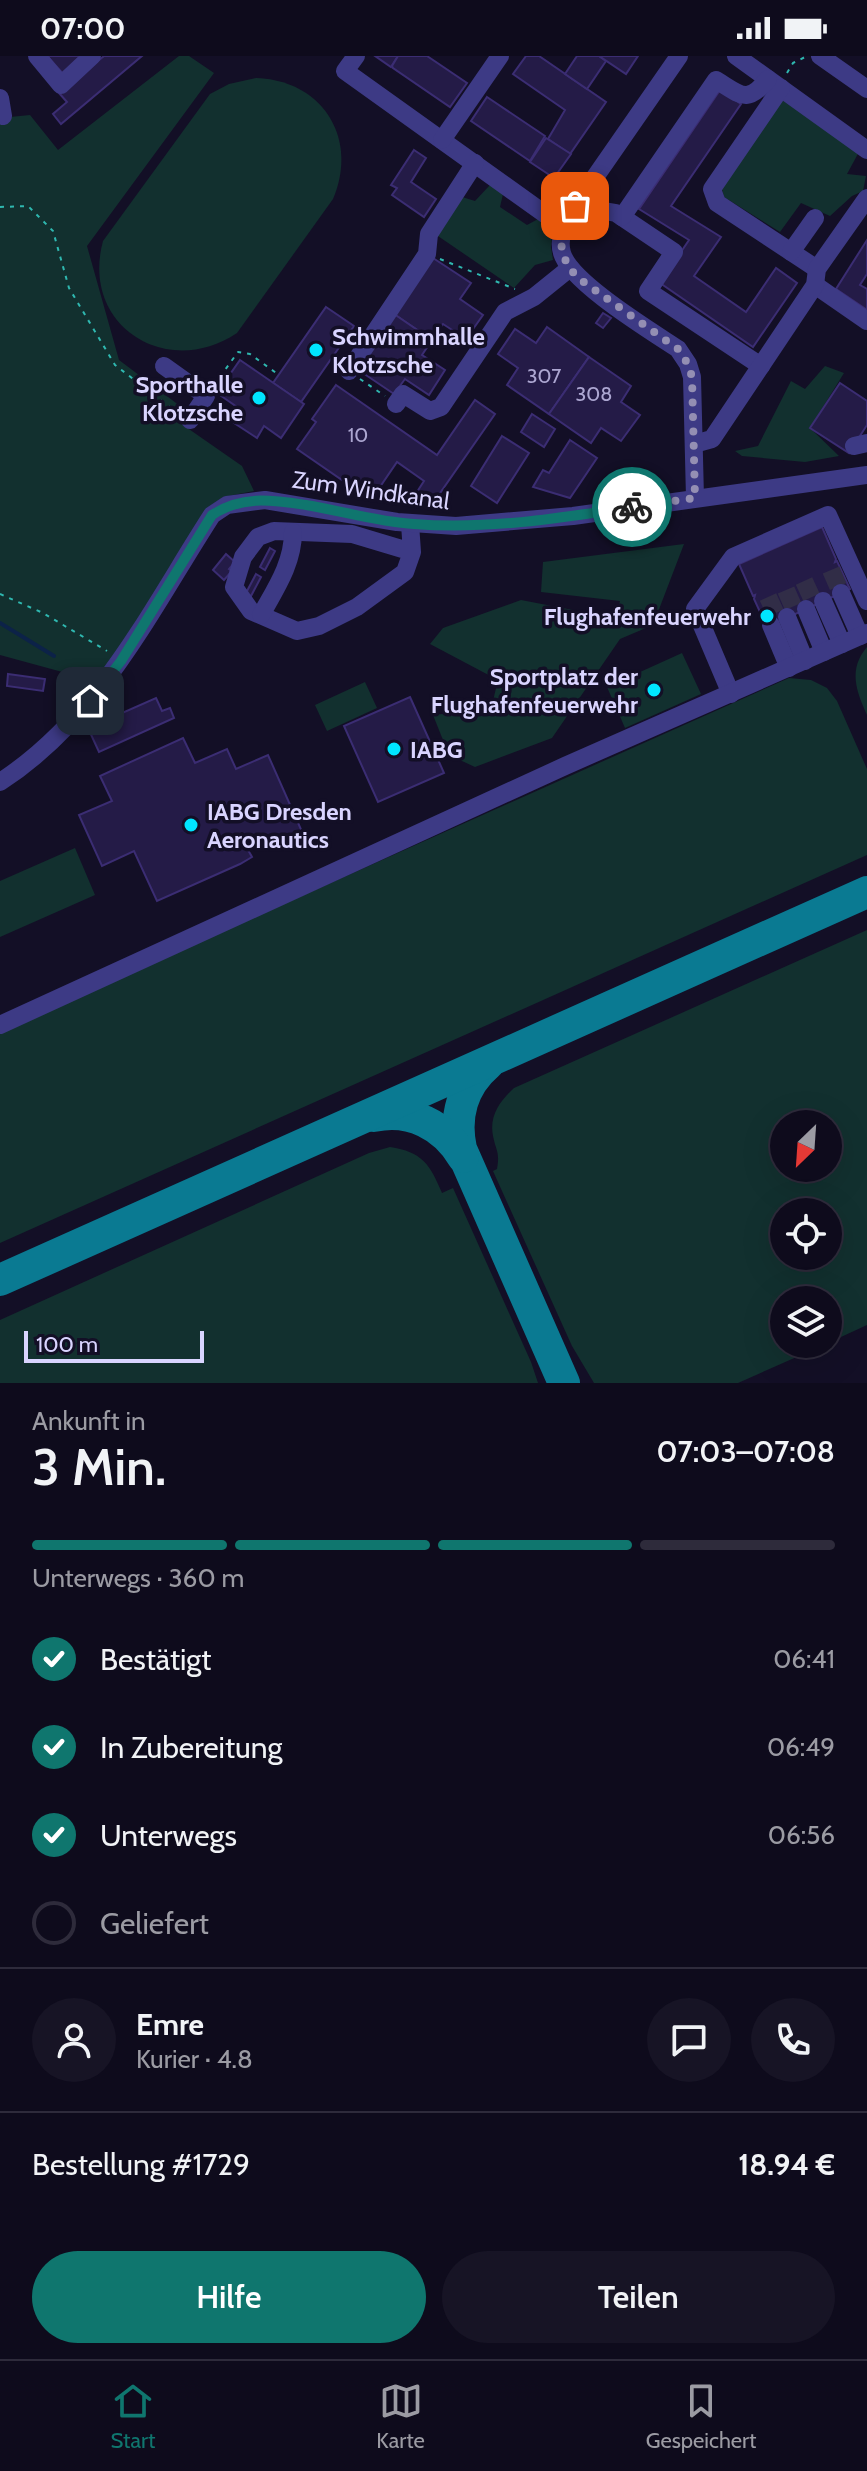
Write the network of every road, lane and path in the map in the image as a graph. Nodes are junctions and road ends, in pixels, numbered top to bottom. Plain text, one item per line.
1 (37, 56) edge
2 (92, 56) edge
3 (356, 56) edge
4 (500, 56) edge
5 (679, 56) edge
6 (736, 56) edge
7 (806, 56) edge
8 (820, 56) edge
9 (775, 84) junction
10 (867, 89) edge
11 (442, 140) junction
12 (867, 150) edge
13 (475, 163) junction
14 (867, 198) edge
15 (575, 206) junction
16 (0, 207) edge
17 (622, 217) junction
18 (815, 218) dead end
19 (563, 227) junction
20 (791, 252) junction
21 (427, 254) junction
22 (570, 268) junction
23 (816, 277) junction
24 (534, 297) junction
25 (867, 321) edge
26 (164, 366) dead end
27 (761, 366) junction
28 (349, 371) joint
29 (279, 375) dead end
30 (206, 396) junction
31 (396, 404) joint
32 (183, 416) joint
33 (694, 444) junction
34 (867, 475) edge
35 (821, 482) junction
36 (695, 498) junction
37 (828, 515) junction
38 (410, 524) junction
39 (293, 532) junction
40 (412, 552) junction
41 (0, 594) edge
42 (867, 601) edge
43 (806, 609) junction
44 (261, 615) junction
45 (828, 650) edge
46 (121, 661) junction
47 (731, 694) junction
48 (0, 782) edge
49 (0, 1025) edge

1 - 2 street
3 - 11 street
4 - 11 street
5 - 15 street
6 - 9 street
7 - 9 path
8 - 10 street
9 - 12 street
9 - 17 street
9 - 20 street
11 - 13 street
13 - 19 street
13 - 21 street
14 - 23 street
15 - 17 street
15 - 19 street
16 - 32 path
17 - 27 street
18 - 20 street
19 - 22 street
20 - 23 street
21 - 24 path
21 - 28 street
22 - 24 street
22 - 33 street
23 - 25 street
23 - 27 street
24 - 31 street
26 - 30 street
27 - 33 street
28 - 31 path
29 - 30 path
30 - 32 street
33 - 36 street
34 - 35 street, Zum Windkanal
35 - 36 street, Zum Windkanal
35 - 37 street
36 - 38 street, Zum Windkanal
37 - 42 street
37 - 47 street
38 - 40 street
38 - 46 street, Zum Windkanal
39 - 40 street
39 - 44 street
39 - 44 street
40 - 44 street
41 - 46 path
43 - 45 street
43 - 45 street
43 - 45 street
45 - 47 street
46 - 48 street, Zum Windkanal
47 - 49 street

